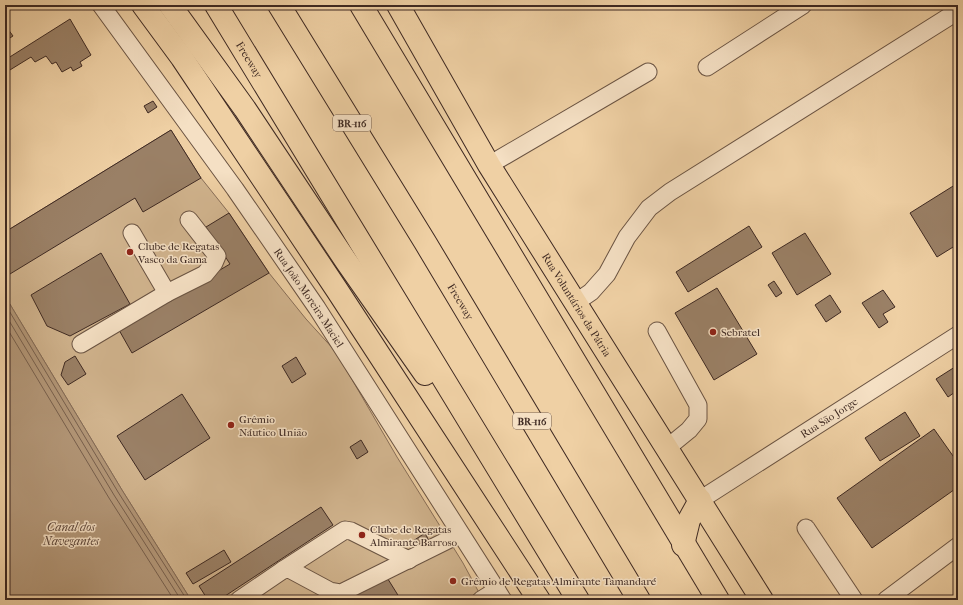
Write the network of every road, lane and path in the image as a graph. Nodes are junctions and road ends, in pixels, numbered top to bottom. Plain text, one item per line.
1 (101, 5) edge
2 (143, 5) edge
3 (170, 5) edge
4 (216, 5) edge
5 (279, 5) edge
6 (361, 5) edge
7 (398, 5) edge
8 (803, 5) edge
9 (958, 11) edge
10 (707, 67) dead end
11 (648, 72) dead end
12 (489, 165) junction
13 (189, 220) dead end
14 (132, 233) dead end
15 (167, 293) junction
16 (575, 303) junction
17 (657, 331) dead end
18 (958, 335) edge
19 (81, 344) dead end
20 (482, 441) junction
21 (667, 448) junction
22 (700, 500) junction
23 (806, 528) dead end
24 (460, 534) junction
25 (683, 545) junction
26 (958, 546) edge
27 (409, 560) junction
28 (283, 570) junction
29 (500, 595) edge
30 (239, 600) edge
31 (481, 600) edge
32 (539, 600) edge
33 (578, 600) edge
34 (639, 600) edge
35 (718, 600) edge
36 (762, 600) edge
37 (854, 600) edge
38 (886, 600) edge

1 - 24 street, Rua João Moreira Maciel
2 - 32 main road
3 - 20 main road
4 - 20 main road, Freeway
5 - 34 main road, Freeway / BR-116
6 - 25 main road
7 - 12 main road, Rua Voluntários da Pátria
8 - 10 street
9 - 16 street
11 - 12 street
12 - 16 main road, Rua Voluntários da Pátria
13 - 15 street
14 - 15 street
15 - 19 street
16 - 21 main road, Rua Voluntários da Pátria
17 - 21 street
18 - 22 street, Rua São Jorge
20 - 33 main road, Freeway
21 - 22 main road, Rua Voluntários da Pátria
22 - 25 main road
22 - 36 main road, Rua Voluntários da Pátria
23 - 37 street
24 - 27 street
24 - 29 street, Rua João Moreira Maciel
25 - 35 main road
26 - 38 street
27 - 28 street
27 - 28 street
28 - 30 street
29 - 31 street

